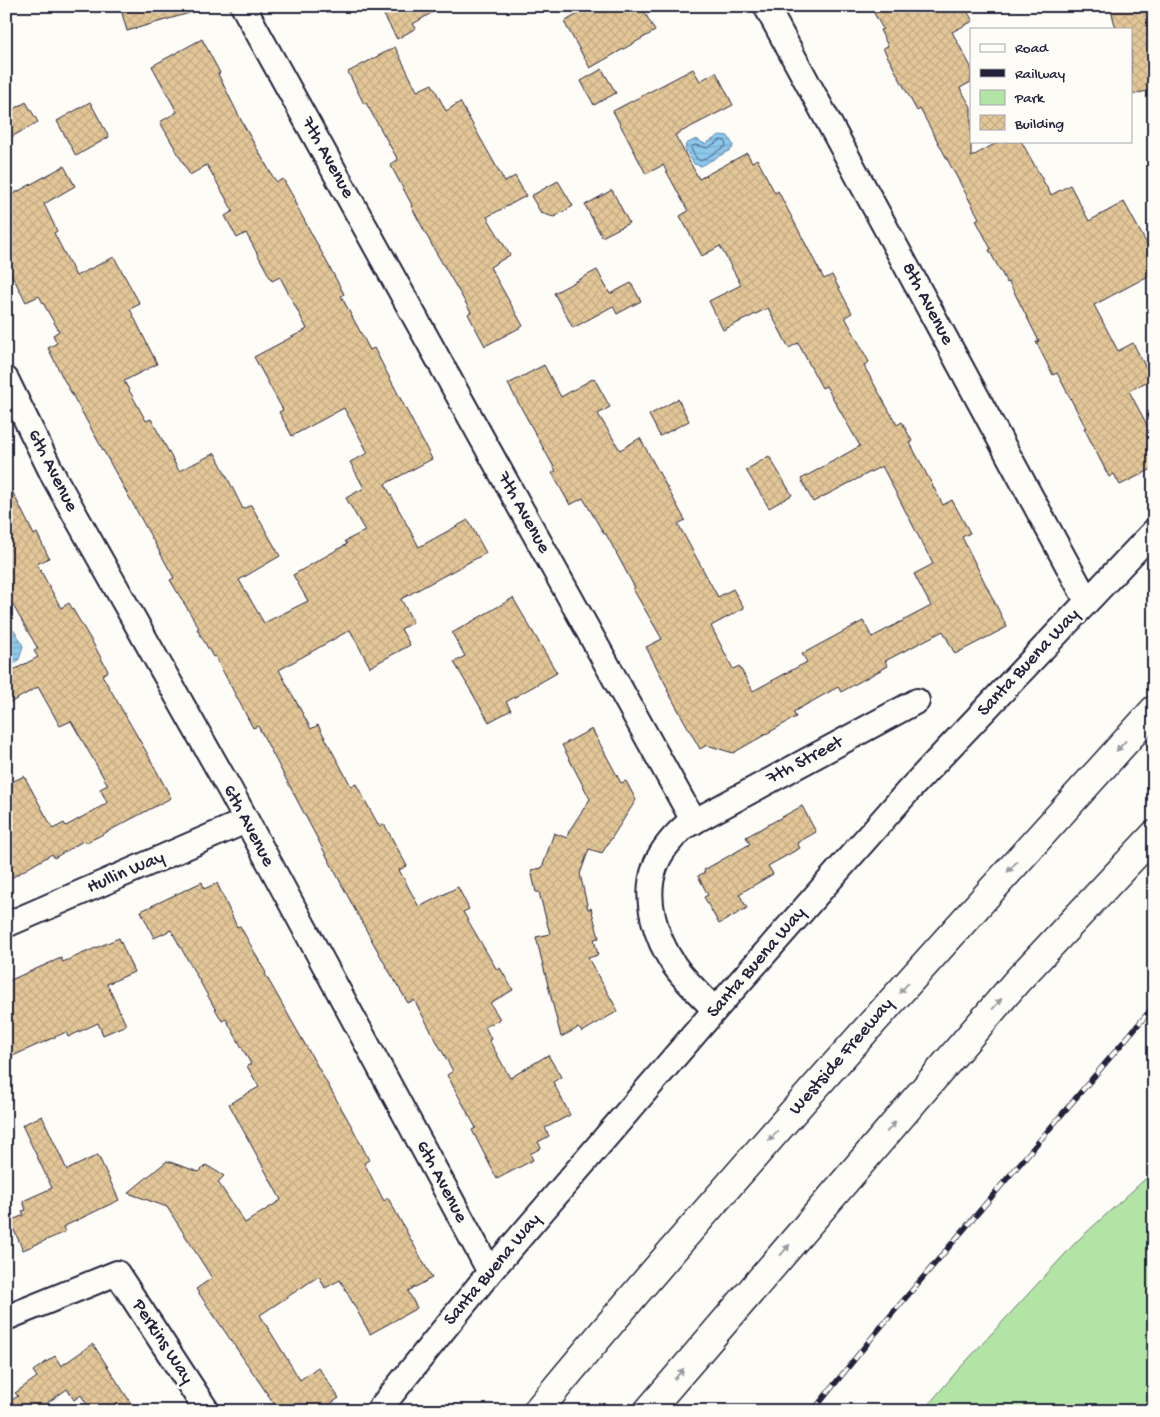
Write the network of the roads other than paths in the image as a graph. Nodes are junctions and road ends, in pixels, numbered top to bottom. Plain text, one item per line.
1 (244, 6) edge
2 (766, 6) edge
3 (6, 380) edge
4 (1154, 531) edge
5 (1087, 601) junction
6 (917, 701) dead end
7 (1154, 710) edge
8 (246, 821) junction
9 (694, 822) junction
10 (1154, 835) edge
11 (6, 925) edge
12 (715, 1010) junction
13 (490, 1272) junction
14 (6, 1318) edge
15 (207, 1411) edge
16 (378, 1411) edge
17 (537, 1411) edge
18 (648, 1411) edge

1 - 9 street, 7th Avenue
2 - 5 street, 8th Avenue
3 - 8 street, 6th Avenue
4 - 5 street, Santa Buena Way
5 - 12 street, Santa Buena Way
6 - 9 street, 7th Street
7 -> 17 highway, Westside Freeway
8 - 11 street, Hullin Way
8 - 13 street, 6th Avenue
9 - 12 street
18 -> 10 highway
12 - 13 street, Santa Buena Way
13 - 16 street, Santa Buena Way
14 - 15 street, Perkins Way

